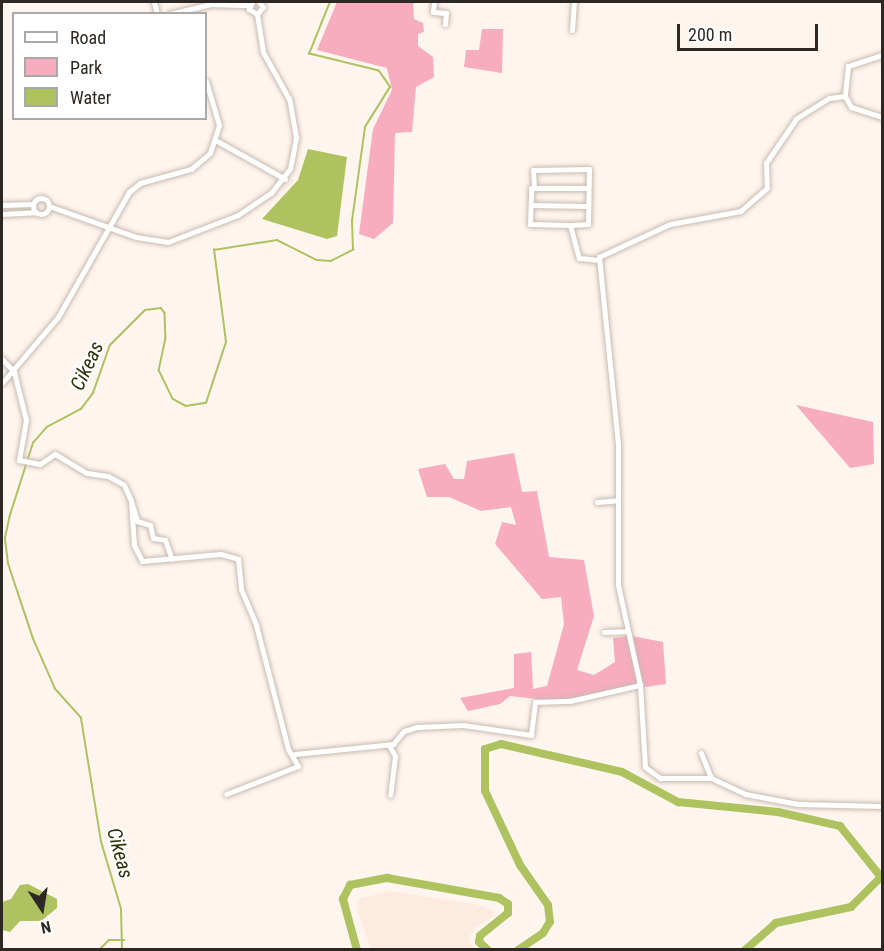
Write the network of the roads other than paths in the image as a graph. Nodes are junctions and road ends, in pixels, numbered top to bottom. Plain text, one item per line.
1 (259, 2) edge
2 (434, 2) edge
3 (574, 2) edge
4 (211, 3) edge
5 (251, 3) edge
6 (177, 12) edge
7 (257, 14) junction
8 (445, 24) dead end
9 (572, 30) dead end
10 (882, 55) edge
11 (207, 84) edge
12 (845, 96) junction
13 (882, 117) edge
14 (217, 141) junction
15 (285, 178) junction
16 (534, 188) junction
17 (588, 188) junction
18 (33, 204) junction
19 (2, 205) edge
20 (531, 205) junction
21 (49, 206) junction
22 (588, 206) junction
23 (36, 212) junction
24 (2, 214) edge
25 (570, 225) junction
26 (109, 226) junction
27 (599, 260) junction
28 (2, 359) edge
29 (12, 369) junction
30 (2, 383) edge
31 (618, 500) junction
32 (131, 501) junction
33 (597, 502) dead end
34 (172, 559) junction
35 (627, 631) junction
36 (604, 632) dead end
37 (640, 685) junction
38 (389, 745) junction
39 (701, 753) dead end
40 (295, 754) junction
41 (711, 778) junction
42 (226, 794) dead end
43 (390, 795) dead end
44 (882, 806) edge

1 - 7 street
2 - 8 street
3 - 9 street
4 - 5 street
4 - 6 street
5 - 7 street
7 - 15 street
10 - 12 street
11 - 14 street
12 - 13 street
12 - 27 street
14 - 15 street
14 - 26 street
15 - 26 street
16 - 17 street
16 - 17 street
16 - 20 street
17 - 22 street
18 - 19 street
18 - 21 street
18 - 23 street
20 - 22 street
20 - 25 street
21 - 23 street
21 - 26 street
22 - 25 street
23 - 24 street
25 - 27 street
26 - 29 street
27 - 31 street
28 - 29 street
29 - 30 street
29 - 32 street
31 - 33 street
31 - 35 street
32 - 34 street
32 - 34 street
34 - 40 street
35 - 36 street
35 - 37 street
37 - 38 street
37 - 41 street
38 - 40 street
38 - 43 street
39 - 41 street
40 - 42 street
41 - 44 street

